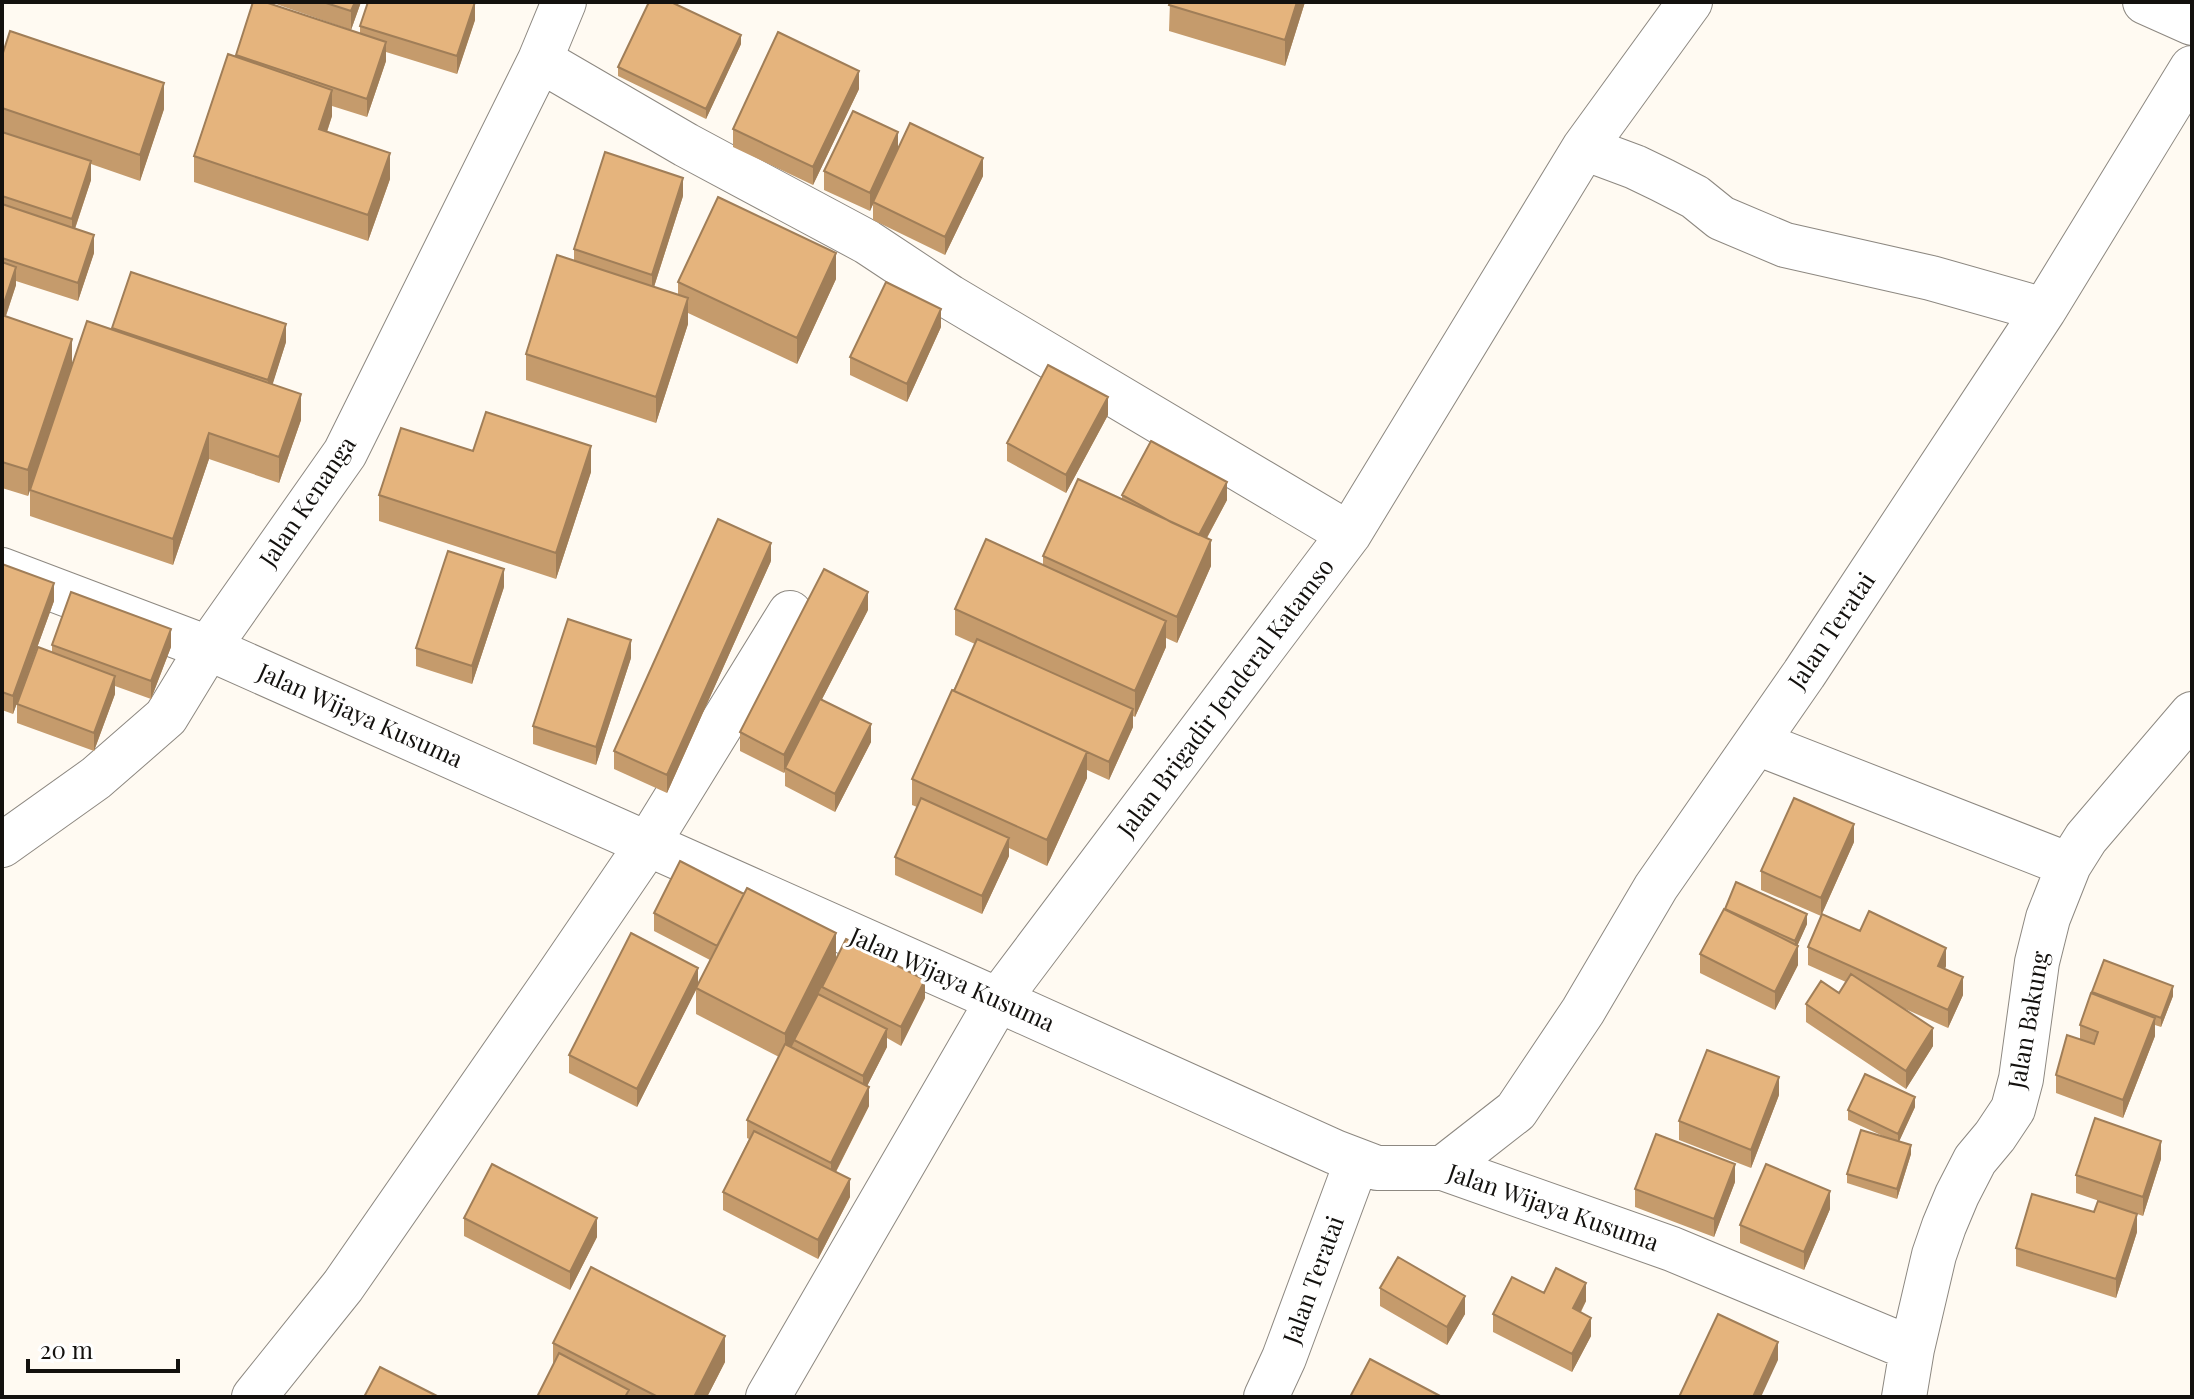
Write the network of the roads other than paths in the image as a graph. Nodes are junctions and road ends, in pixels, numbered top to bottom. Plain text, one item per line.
1 (564, 2) edge
2 (1690, 2) edge
3 (2145, 2) edge
4 (2192, 23) edge
5 (540, 60) junction
6 (2192, 68) edge
7 (1584, 148) junction
8 (2044, 310) junction
9 (1349, 534) junction
10 (2, 570) edge
11 (790, 613) dead end
12 (208, 648) junction
13 (2192, 714) edge
14 (1757, 743) junction
15 (2, 845) edge
16 (647, 845) junction
17 (2069, 865) junction
18 (998, 1000) junction
19 (1357, 1161) junction
20 (1443, 1168) junction
21 (1912, 1349) junction
22 (254, 1397) edge
23 (768, 1397) edge
24 (1266, 1397) edge
25 (1904, 1397) edge

1 - 5 street, Jalan Kenanga
2 - 7 street, Jalan Brigadir Jenderal Katamso
3 - 4 street
5 - 9 street
5 - 12 street, Jalan Kenanga
6 - 8 street, Jalan Teratai
7 - 8 street
7 - 9 street, Jalan Brigadir Jenderal Katamso
8 - 14 street, Jalan Teratai
9 - 18 street, Jalan Brigadir Jenderal Katamso
10 - 12 street, Jalan Wijaya Kusuma
11 - 16 street
12 - 15 street, Jalan Kenanga
12 - 16 street, Jalan Wijaya Kusuma
13 - 17 street, Jalan Bakung
14 - 17 street
14 - 20 street, Jalan Teratai
16 - 18 street, Jalan Wijaya Kusuma
16 - 22 street
17 - 21 street, Jalan Bakung
18 - 19 street, Jalan Wijaya Kusuma
18 - 23 street, Jalan Brigadir Jenderal Katamso
19 - 20 street, Jalan Wijaya Kusuma
19 - 24 street, Jalan Teratai
20 - 21 street, Jalan Wijaya Kusuma
21 - 25 street, Jalan Bakung

